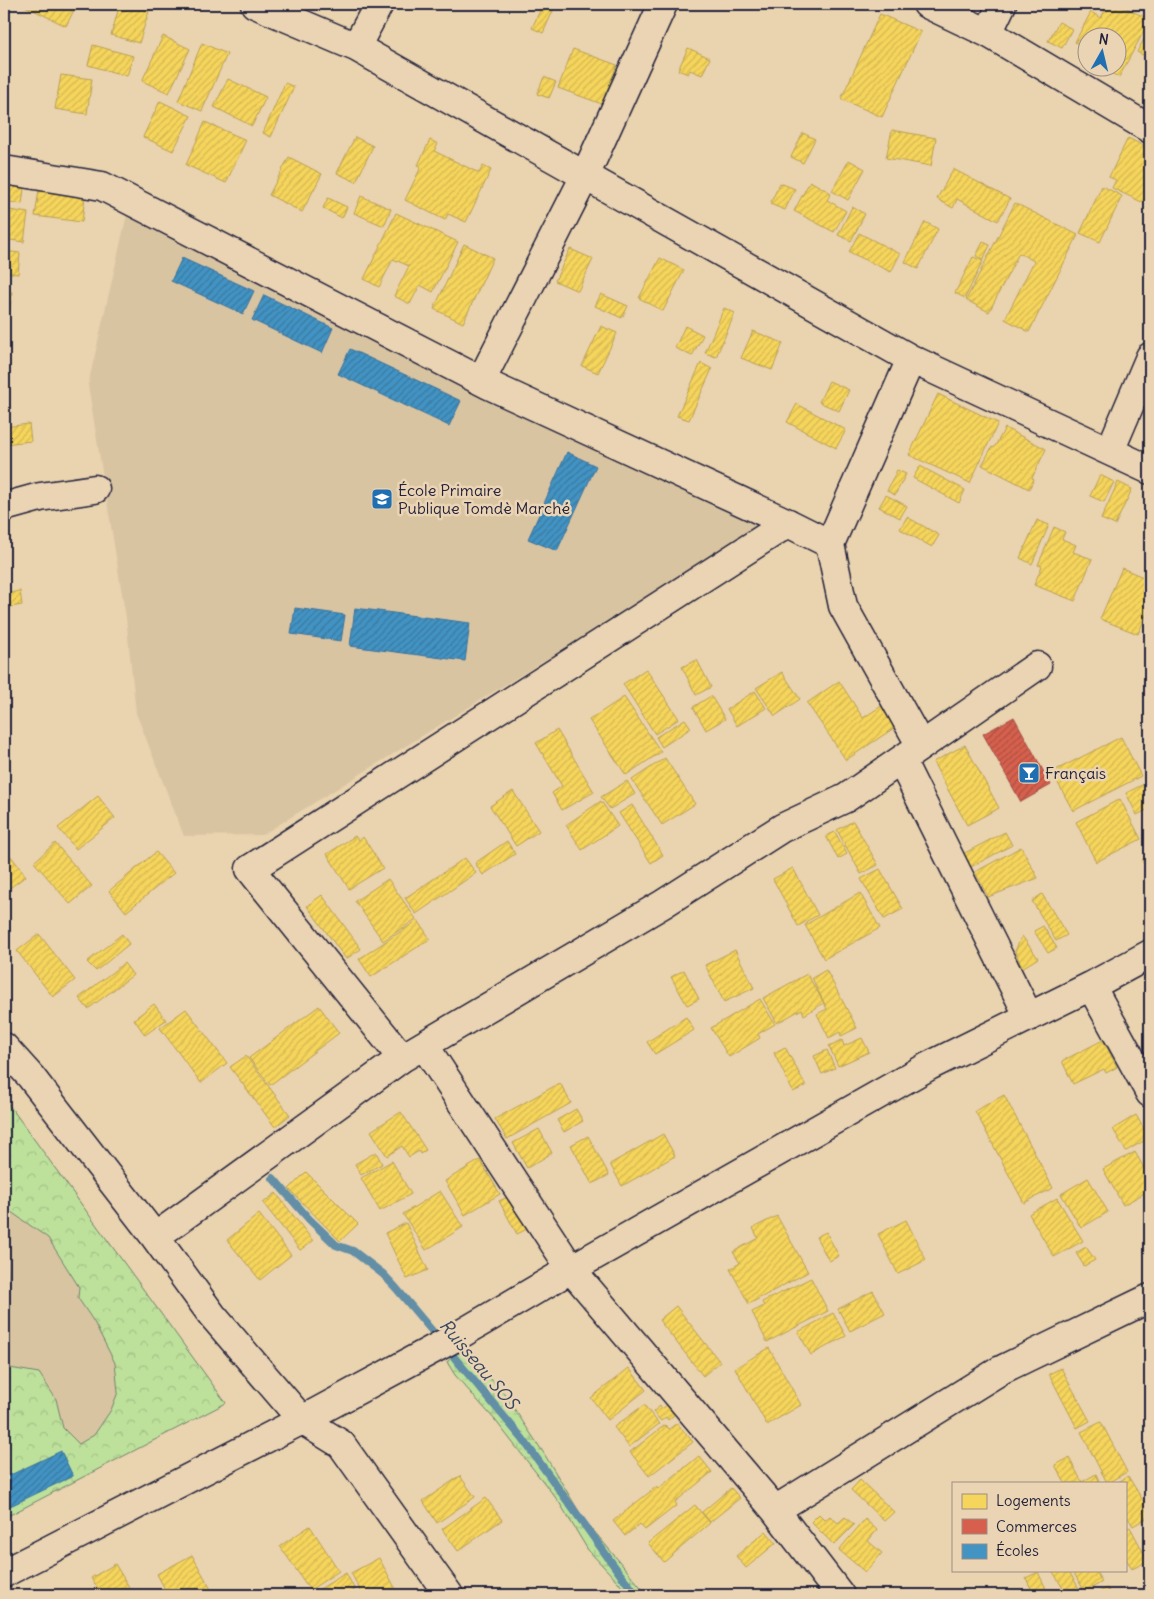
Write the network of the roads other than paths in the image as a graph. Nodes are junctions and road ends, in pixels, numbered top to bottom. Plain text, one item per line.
1 (255, 4) edge
2 (379, 4) edge
3 (663, 4) edge
4 (928, 4) edge
5 (1002, 4) edge
6 (988, 33) junction
7 (356, 47) junction
8 (1150, 129) edge
9 (4, 170) edge
10 (585, 176) junction
11 (1150, 356) edge
12 (911, 359) junction
13 (481, 381) junction
14 (1110, 451) junction
15 (1150, 470) edge
16 (94, 489) dead end
17 (4, 507) edge
18 (788, 523) junction
19 (830, 544) junction
20 (1037, 666) dead end
21 (911, 753) junction
22 (1150, 954) edge
23 (1091, 986) junction
24 (1029, 1017) junction
25 (4, 1047) edge
26 (413, 1051) junction
27 (1150, 1093) edge
28 (155, 1237) junction
29 (571, 1269) junction
30 (1149, 1301) edge
31 (302, 1420) junction
32 (776, 1510) junction
33 (4, 1573) edge
34 (449, 1595) edge
35 (840, 1595) edge

1 - 7 street
2 - 7 street
3 - 10 street
4 - 6 street
5 - 6 street
6 - 8 street
7 - 10 street
9 - 13 street
10 - 12 street
10 - 13 street
11 - 14 street
12 - 14 street
12 - 19 street
13 - 18 street
14 - 15 street
16 - 17 street
18 - 19 street
18 - 26 street
19 - 21 street
20 - 21 street
21 - 24 street
21 - 26 street
22 - 23 street
23 - 24 street
23 - 27 street
24 - 29 street
25 - 28 street
26 - 28 street
26 - 29 street
28 - 31 street
29 - 31 street
29 - 32 street
30 - 32 street
31 - 33 street
31 - 34 street
32 - 35 street

